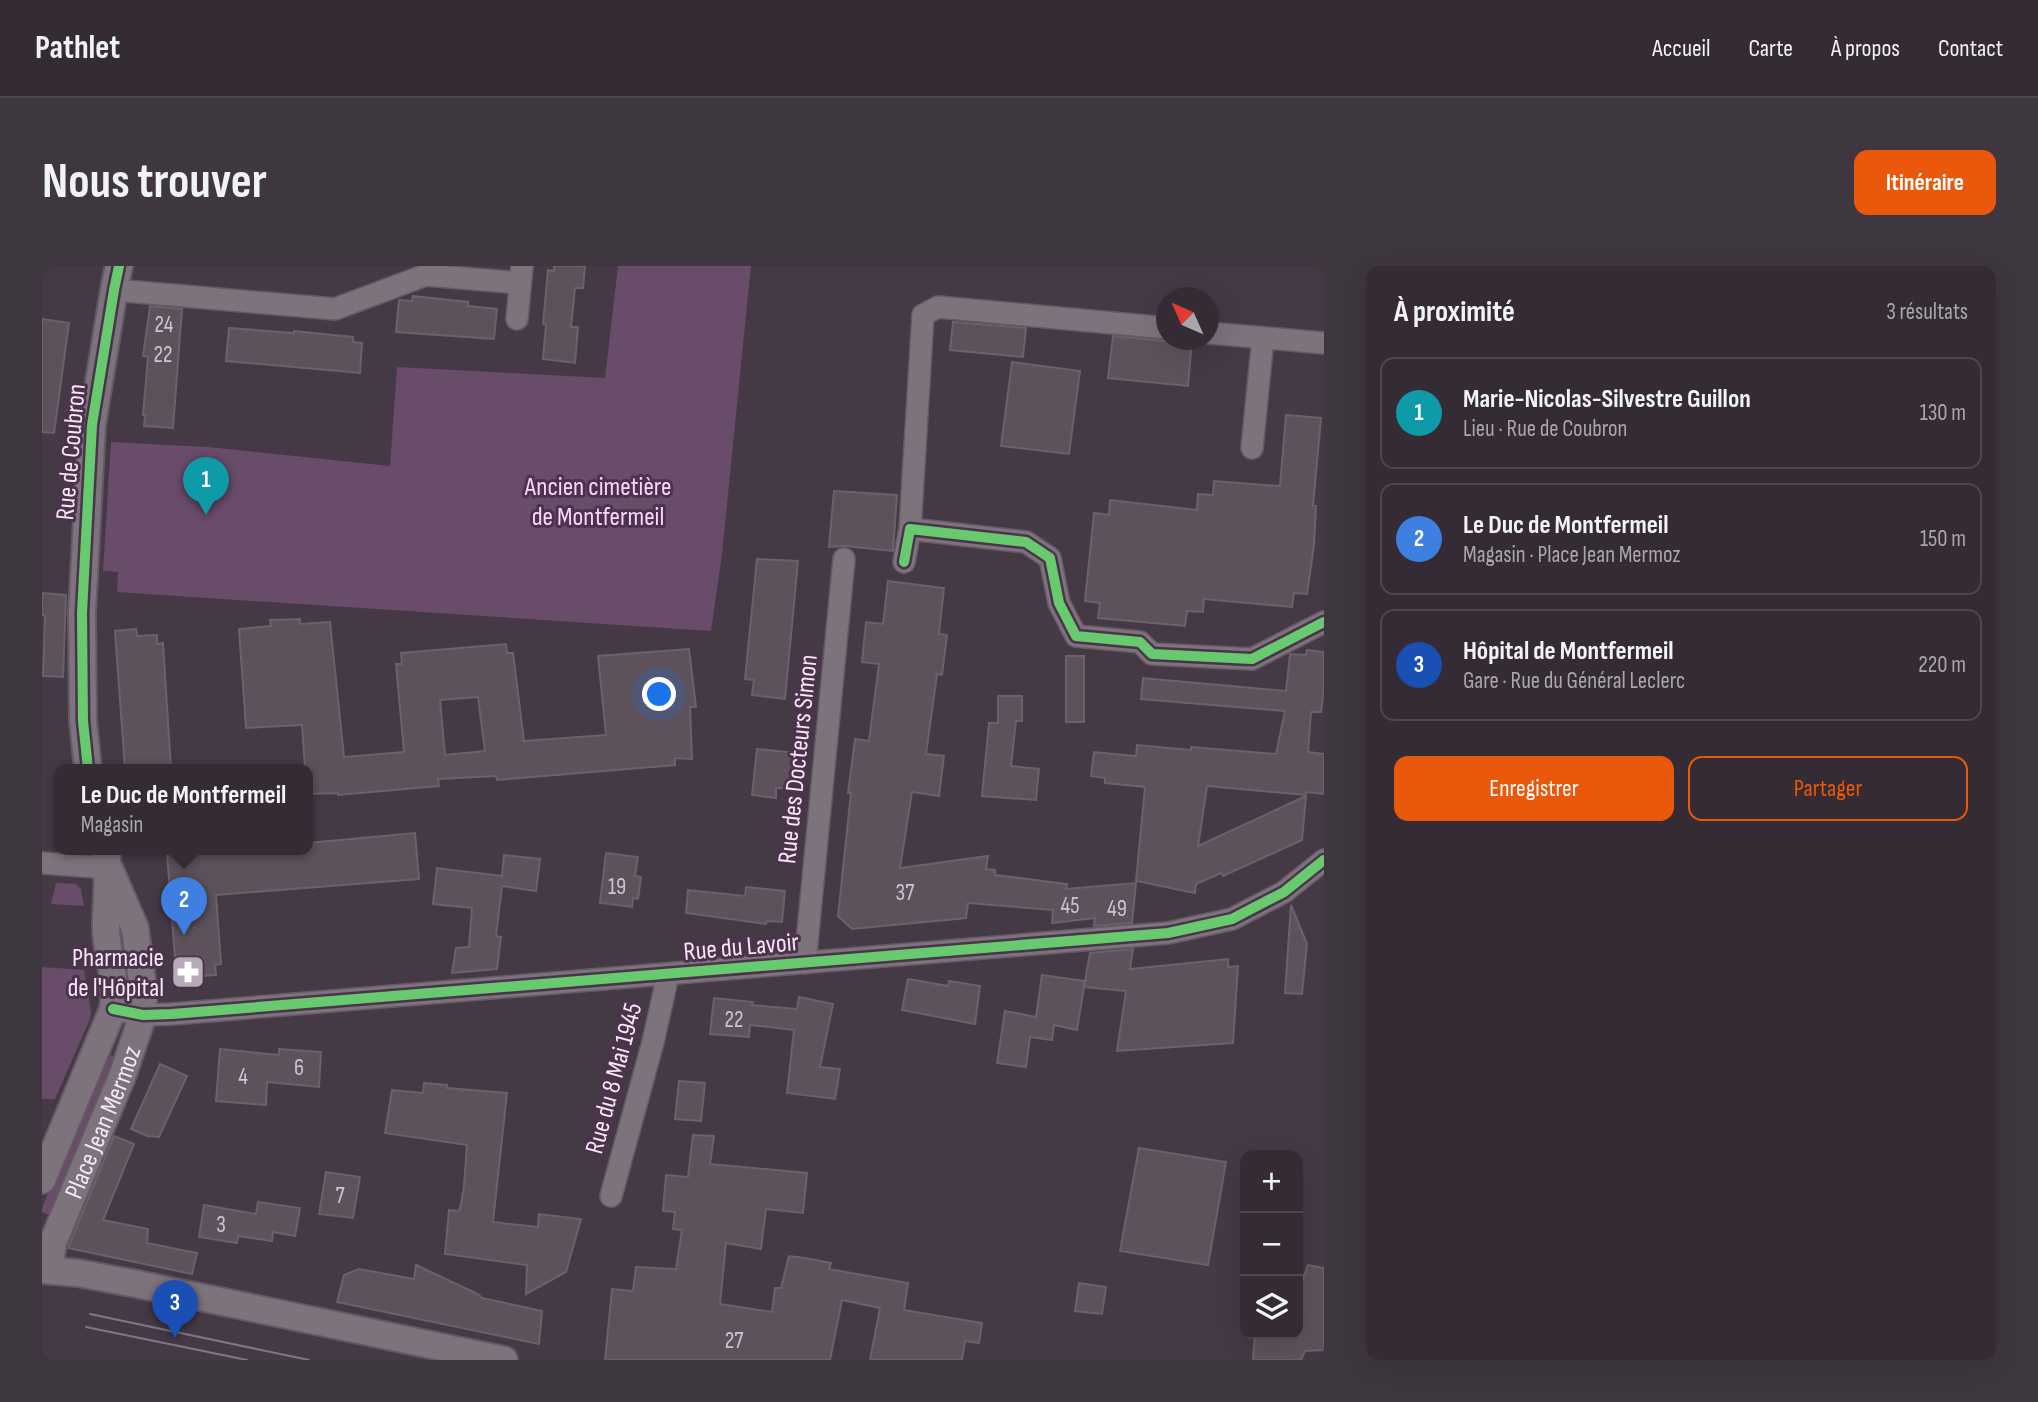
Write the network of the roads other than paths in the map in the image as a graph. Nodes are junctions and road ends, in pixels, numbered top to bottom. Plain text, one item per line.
1 (521, 275) edge
2 (117, 278) edge
3 (517, 319) dead end
4 (1156, 327) edge
5 (1219, 333) edge
6 (1263, 338) junction
7 (1324, 343) edge
8 (1252, 448) dead end
9 (910, 529) junction
10 (844, 559) dead end
11 (904, 562) dead end
12 (1324, 622) edge
13 (87, 764) edge
14 (107, 859) edge
15 (1324, 860) edge
16 (42, 863) edge
17 (805, 963) junction
18 (668, 975) junction
19 (113, 1009) junction
20 (143, 1015) junction
21 (52, 1135) edge
22 (42, 1180) edge
23 (611, 1196) dead end
24 (46, 1270) edge
25 (504, 1360) edge

1 - 2 street
1 - 3 street
2 - 13 street, Rue de Coubron
4 - 9 street
5 - 6 street
6 - 7 street
6 - 8 street
9 - 11 street
9 - 12 street
10 - 17 street, Rue des Docteurs Simon
14 - 16 street
14 - 19 street, Place Jean Mermoz
14 - 20 street, Place Jean Mermoz
15 - 17 street, Rue du Lavoir
17 - 18 street, Rue du Lavoir
18 - 20 street, Rue du Lavoir
18 - 23 street, Rue du 8 Mai 1945
19 - 20 street, Place Jean Mermoz
19 - 21 street, Place Jean Mermoz
20 - 24 street, Place Jean Mermoz
21 - 22 street, Place Jean Mermoz
24 - 25 street

